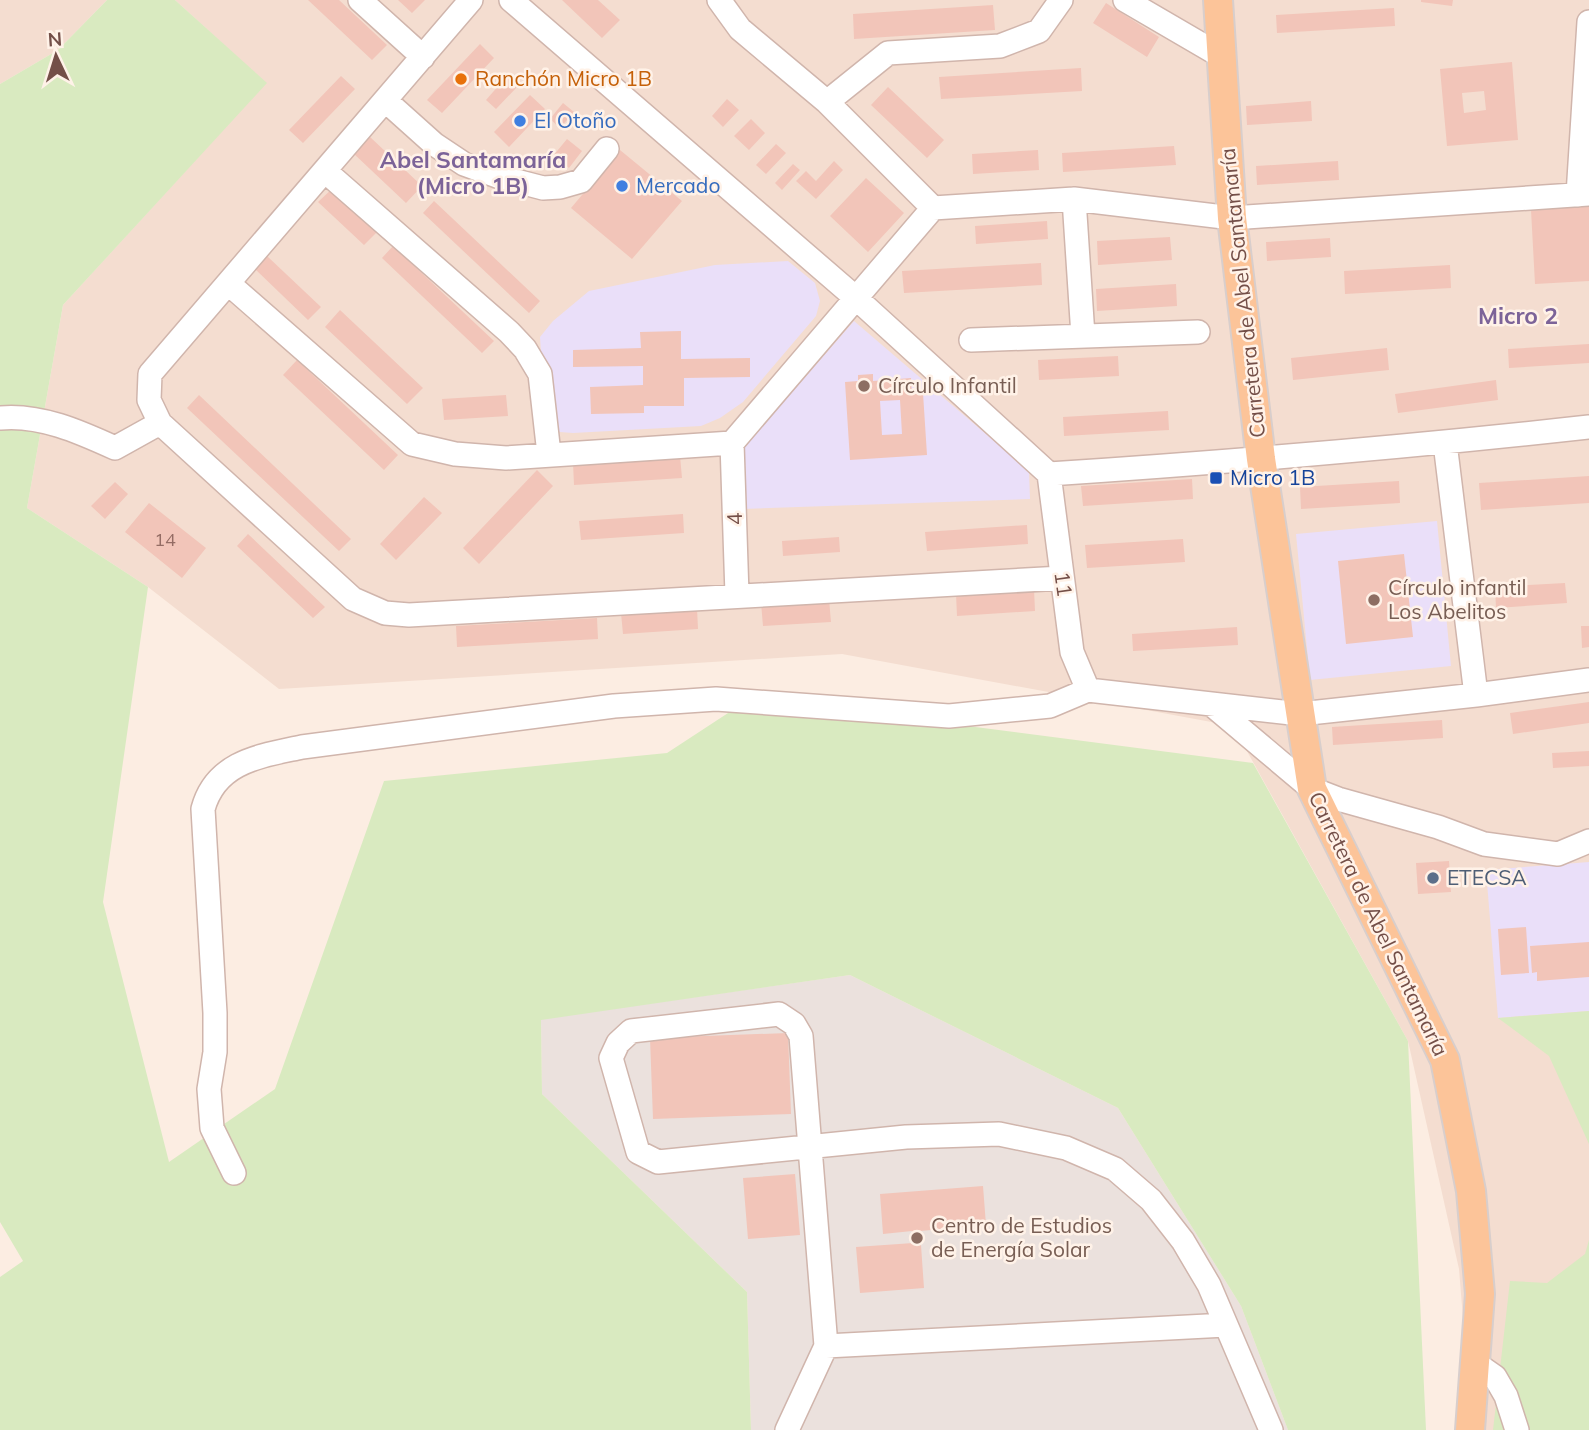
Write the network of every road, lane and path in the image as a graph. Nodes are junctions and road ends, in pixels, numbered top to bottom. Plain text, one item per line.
1 (360, 0) edge
2 (471, 0) edge
3 (511, 0) edge
4 (719, 0) edge
5 (1061, 0) edge
6 (1125, 0) edge
7 (1218, 0) edge
8 (1589, 22) edge
9 (1221, 56) junction
10 (423, 57) junction
11 (386, 101) junction
12 (828, 102) junction
13 (607, 149) dead end
14 (325, 171) junction
15 (1583, 194) edge
16 (1074, 199) junction
17 (933, 208) junction
18 (1232, 218) junction
19 (229, 284) junction
20 (857, 299) junction
21 (1198, 332) dead end
22 (1083, 336) junction
23 (971, 340) dead end
24 (0, 418) edge
25 (160, 423) junction
26 (1589, 427) edge
27 (732, 443) junction
28 (1445, 443) junction
29 (549, 454) junction
30 (1261, 459) junction
31 (1049, 474) junction
32 (1062, 578) junction
33 (737, 595) junction
34 (1589, 680) edge
35 (1088, 690) junction
36 (1476, 695) junction
37 (1211, 704) junction
38 (1300, 714) junction
39 (1312, 789) junction
40 (1589, 841) edge
41 (810, 1147) junction
42 (234, 1173) dead end
43 (1226, 1325) junction
44 (826, 1346) junction
45 (1475, 1363) junction
46 (787, 1430) edge
47 (1271, 1430) edge
48 (1470, 1430) edge
49 (1517, 1430) edge

1 - 10 street
2 - 10 street
3 - 20 street
4 - 12 street
5 - 12 street
6 - 9 street
7 - 9 main road, Carretera de Abel Santamaría
8 - 15 street
9 - 18 main road, Carretera de Abel Santamaría
10 - 11 street
11 - 13 street
11 - 14 street
12 - 17 street
14 - 19 street
14 - 29 street
15 - 18 street
16 - 17 street
16 - 18 street
16 - 22 street
17 - 20 street
18 - 30 main road, Carretera de Abel Santamaría
19 - 25 street
19 - 29 street
20 - 27 street
20 - 31 street
21 - 22 street
22 - 23 street
24 - 25 street
25 - 33 street
26 - 28 street
27 - 29 street
27 - 33 street, 4
28 - 30 street
28 - 36 street
30 - 31 street
30 - 38 main road, Carretera de Abel Santamaría
31 - 32 street, 11
32 - 33 street
32 - 35 street, 11
34 - 36 street
35 - 37 street
35 - 42 street
36 - 38 street
37 - 38 street
37 - 39 street
38 - 39 main road, Carretera de Abel Santamaría
39 - 40 street
39 - 45 main road, Carretera de Abel Santamaría
41 - 41 street
41 - 43 street
41 - 44 street
43 - 44 street
43 - 47 street
44 - 46 street
45 - 48 main road, Carretera de Abel Santamaría
45 - 49 street

